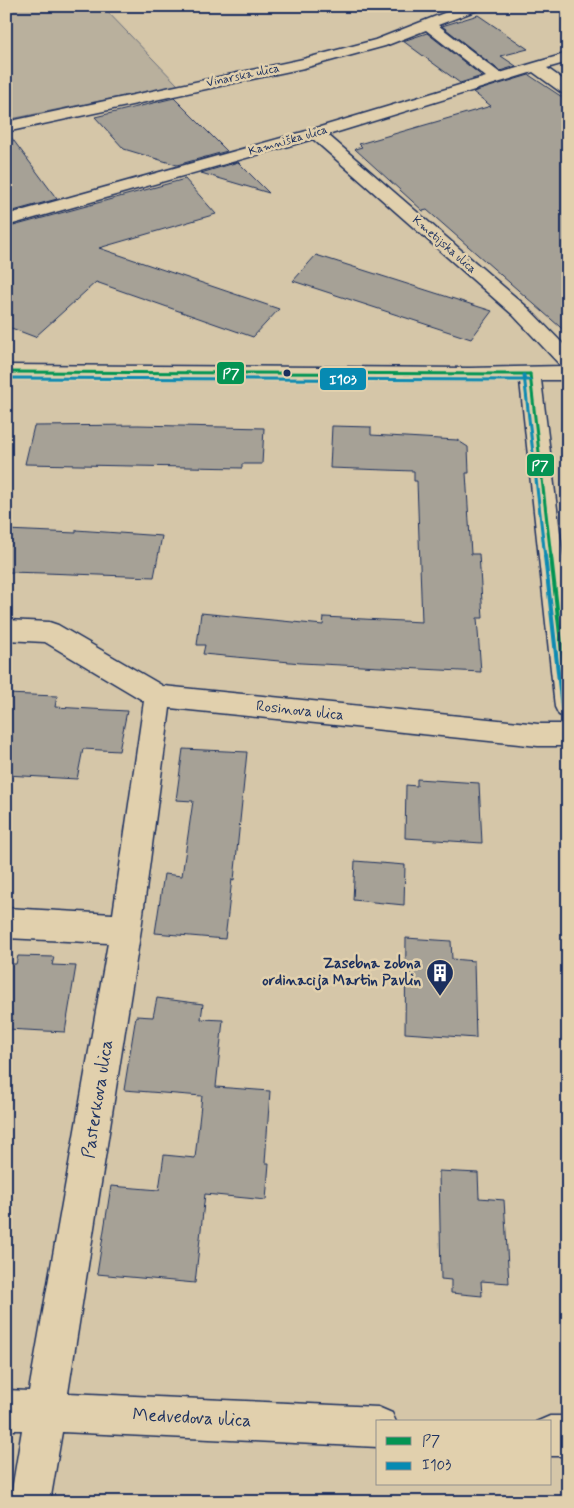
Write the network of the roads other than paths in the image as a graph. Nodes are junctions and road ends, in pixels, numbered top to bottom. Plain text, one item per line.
1 (475, 6) edge
2 (427, 24) junction
3 (568, 57) edge
4 (534, 66) junction
5 (496, 78) junction
6 (568, 90) edge
7 (6, 127) edge
8 (316, 133) junction
9 (6, 221) edge
10 (568, 361) edge
11 (6, 372) edge
12 (568, 373) edge
13 (530, 374) junction
14 (6, 630) edge
15 (158, 696) junction
16 (568, 708) edge
17 (568, 735) edge
18 (6, 923) edge
19 (126, 929) junction
20 (6, 1410) edge
21 (46, 1411) junction
22 (376, 1427) edge
23 (552, 1436) edge
24 (568, 1436) edge
25 (30, 1502) edge

1 - 2 street, Vinarska ulica
2 - 5 street
2 - 7 street, Vinarska ulica
3 - 4 street, Kamniška ulica
4 - 5 street, Kamniška ulica
4 - 6 street
5 - 8 street, Kamniška ulica
8 - 9 street, Kamniška ulica
8 - 10 street, Kmetijska ulica
11 - 13 street
12 - 13 street
13 - 16 street
14 - 15 street, Rosinova ulica
15 - 17 street, Rosinova ulica
15 - 19 street, Pasterkova ulica
18 - 19 street
19 - 21 street, Pasterkova ulica
20 - 21 street, Medvedova ulica
21 - 22 street, Medvedova ulica
21 - 25 street, Pasterkova ulica
23 - 24 street

